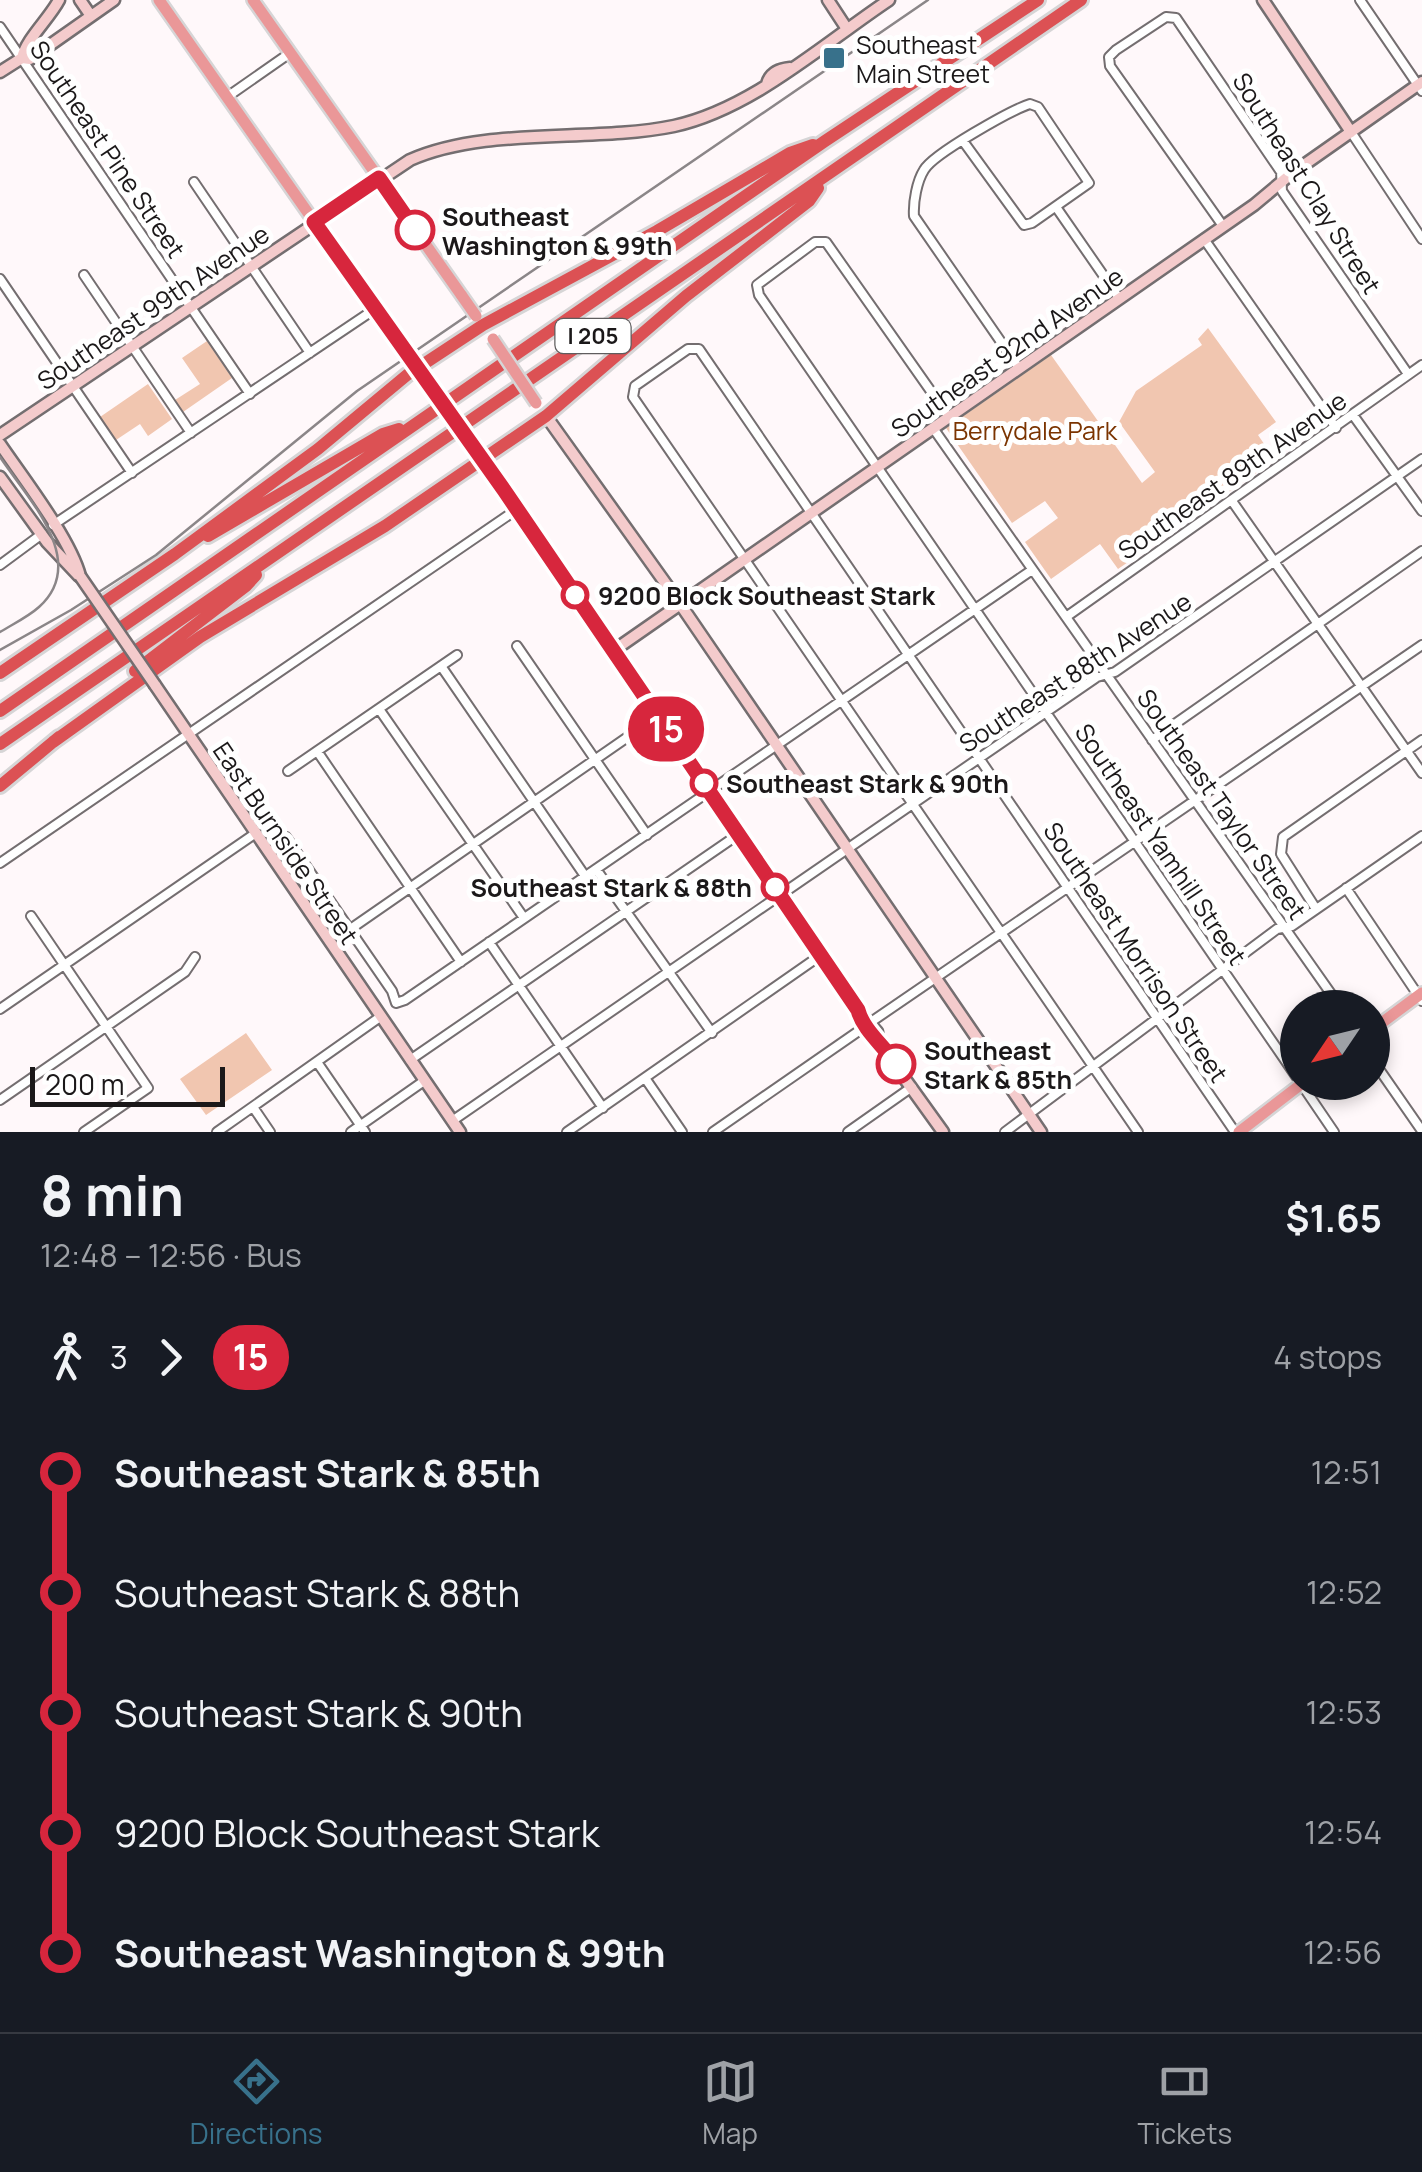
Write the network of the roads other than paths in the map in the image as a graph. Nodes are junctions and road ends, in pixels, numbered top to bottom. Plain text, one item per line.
1 (59, 0) edge
2 (80, 0) edge
3 (114, 0) edge
4 (159, 0) edge
5 (253, 0) edge
6 (828, 0) edge
7 (890, 0) edge
8 (1038, 0) edge
9 (1081, 0) edge
10 (1263, 0) edge
11 (1360, 0) edge
12 (91, 16) junction
13 (0, 26) edge
14 (847, 28) junction
15 (290, 53) junction
16 (22, 58) junction
17 (0, 72) edge
18 (1420, 86) edge
19 (227, 97) junction
20 (1350, 132) junction
21 (825, 141) junction
22 (963, 141) junction
23 (379, 178) junction
24 (822, 181) junction
25 (1281, 181) junction
26 (194, 182) dead end
27 (1056, 207) junction
28 (314, 222) junction
29 (1223, 226) junction
30 (1422, 238) edge
31 (1204, 240) junction
32 (250, 266) junction
33 (84, 275) dead end
34 (0, 279) edge
35 (1120, 298) junction
36 (191, 306) junction
37 (375, 309) junction
38 (479, 321) junction
39 (131, 346) junction
40 (310, 353) junction
41 (413, 363) junction
42 (1422, 365) edge
43 (1020, 368) junction
44 (1408, 374) junction
45 (72, 386) junction
46 (250, 394) junction
47 (1353, 415) junction
48 (546, 416) junction
49 (949, 416) junction
50 (414, 425) junction
51 (933, 428) junction
52 (1336, 428) junction
53 (190, 434) junction
54 (0, 435) edge
55 (0, 444) edge
56 (478, 455) junction
57 (1422, 458) edge
58 (878, 466) junction
59 (132, 472) junction
60 (1397, 476) junction
61 (0, 477) edge
62 (1232, 500) junction
63 (516, 510) junction
64 (1422, 510) edge
65 (812, 512) junction
66 (53, 525) junction
67 (42, 534) junction
68 (1422, 551) edge
69 (174, 554) junction
70 (746, 559) junction
71 (270, 560) junction
72 (1275, 562) junction
73 (0, 566) edge
74 (1032, 570) junction
75 (80, 576) junction
76 (680, 604) junction
77 (975, 608) junction
78 (1066, 617) junction
79 (1318, 624) junction
80 (517, 646) dead end
81 (1422, 646) edge
82 (613, 651) junction
83 (457, 655) dead end
84 (908, 655) junction
85 (441, 666) junction
86 (0, 672) edge
87 (1106, 675) junction
88 (1362, 688) junction
89 (842, 700) junction
90 (379, 709) junction
91 (0, 710) edge
92 (1046, 712) junction
93 (658, 716) junction
94 (188, 734) junction
95 (1152, 740) junction
96 (1422, 740) edge
97 (53, 742) junction
98 (0, 744) edge
99 (776, 746) junction
100 (318, 751) junction
101 (1407, 751) junction
102 (978, 758) junction
103 (595, 760) junction
104 (288, 772) dead end
105 (1422, 773) edge
106 (0, 786) edge
107 (709, 791) junction
108 (534, 802) junction
109 (1195, 802) junction
110 (912, 803) junction
111 (256, 834) junction
112 (646, 834) junction
113 (738, 834) junction
114 (1422, 836) edge
115 (286, 838) dead end
116 (1134, 841) junction
117 (472, 844) junction
118 (846, 849) junction
119 (0, 863) edge
120 (596, 870) junction
121 (586, 876) junction
122 (1068, 887) junction
123 (410, 888) junction
124 (1346, 888) junction
125 (780, 894) junction
126 (1316, 910) junction
127 (627, 911) junction
128 (31, 916) dead end
129 (524, 918) junction
130 (1284, 927) junction
131 (350, 930) junction
132 (1002, 933) junction
133 (489, 942) junction
134 (821, 955) junction
135 (194, 956) dead end
136 (460, 962) junction
137 (63, 966) junction
138 (1222, 969) junction
139 (669, 972) junction
140 (935, 978) junction
141 (520, 987) junction
142 (1328, 990) edge
143 (1421, 996) edge
144 (396, 1003) junction
145 (0, 1008) edge
146 (1157, 1018) junction
147 (1390, 1018) edge
148 (382, 1020) junction
149 (868, 1024) junction
150 (106, 1027) junction
151 (712, 1032) junction
152 (561, 1047) junction
153 (1280, 1052) edge
154 (410, 1060) junction
155 (317, 1062) junction
156 (1093, 1066) junction
157 (645, 1078) junction
158 (424, 1080) junction
159 (1390, 1085) edge
160 (912, 1088) junction
161 (1280, 1098) edge
162 (0, 1100) edge
163 (1313, 1100) edge
164 (253, 1107) junction
165 (603, 1108) junction
166 (1029, 1114) junction
167 (452, 1121) junction
168 (363, 1129) edge
169 (1422, 1131) edge
170 (84, 1132) edge
171 (217, 1132) edge
172 (270, 1132) edge
173 (351, 1132) edge
174 (460, 1132) edge
175 (567, 1132) edge
176 (682, 1132) edge
177 (713, 1132) edge
178 (848, 1132) edge
179 (943, 1132) edge
180 (1006, 1132) edge
181 (1041, 1132) edge
182 (1138, 1132) edge
183 (1237, 1132) edge
184 (1334, 1132) edge

1 - 16 street
2 - 12 street
3 - 12 street
4 - 19 main road
5 - 15 main road
6 - 14 street
7 - 14 street, Southeast 99th Avenue
8 - 21 highway, I 205
9 - 24 highway, I 205
10 - 20 street
11 - 18 street
12 - 16 street
13 - 16 street, Southeast Pine Street
14 - 23 street, Southeast 99th Avenue
15 - 19 street
15 - 23 main road
16 - 17 street
16 - 36 street, Southeast Pine Street
18 - 20 street, Southeast 92nd Avenue
19 - 28 main road
20 - 25 street, Southeast 92nd Avenue
20 - 30 street
21 - 38 highway
21 - 50 highway, I 205
22 - 27 street
22 - 27 street
22 - 43 street
23 - 28 street, Southeast 99th Avenue
23 - 38 main road, bridge
24 - 48 highway
24 - 71 highway, I 205
25 - 29 street, Southeast 92nd Avenue
25 - 29 street, Southeast Clay Street
25 - 44 street, Southeast Clay Street
26 - 32 street
27 - 35 street
28 - 32 street, Southeast 99th Avenue
28 - 37 main road
29 - 31 street, Southeast 92nd Avenue
31 - 35 street, Southeast 92nd Avenue
31 - 52 street
32 - 36 street, Southeast 99th Avenue
32 - 40 street
33 - 39 street
34 - 45 street
35 - 43 street, Southeast 92nd Avenue
36 - 39 street, Southeast 99th Avenue
36 - 46 street, Southeast Pine Street
37 - 40 street
37 - 41 main road, bridge
38 - 41 highway
38 - 48 main road, bridge
39 - 45 street, Southeast 99th Avenue
39 - 53 street
40 - 46 street
41 - 56 main road, bridge
41 - 69 highway
42 - 44 street, Southeast 89th Avenue
43 - 49 street, Southeast 92nd Avenue
44 - 47 street, Southeast 89th Avenue
45 - 54 street, Southeast 99th Avenue
45 - 59 street
46 - 53 street
47 - 52 street, Southeast 89th Avenue
47 - 60 street
48 - 56 highway
48 - 76 street
49 - 51 street, Southeast 92nd Avenue
49 - 58 street, Southeast Yamhill Street
50 - 69 highway
50 - 91 highway, I 205
51 - 58 street, Southeast 92nd Avenue
51 - 74 street, Southeast Taylor Street
52 - 62 street, Southeast 89th Avenue
53 - 59 street
55 - 66 street, East Burnside Street
56 - 63 street
56 - 97 highway
57 - 60 street, Southeast 88th Avenue
58 - 65 street, Southeast 92nd Avenue
58 - 77 street, Southeast Yamhill Street
59 - 66 street
60 - 64 street
60 - 72 street, Southeast 88th Avenue
61 - 67 street, East Burnside Street
62 - 72 street
62 - 78 street, Southeast 89th Avenue
63 - 82 street
63 - 94 street
65 - 70 street, Southeast 92nd Avenue
65 - 70 street, Southeast Morrison Street
65 - 84 street, Southeast Morrison Street
66 - 75 street, East Burnside Street
67 - 73 street
67 - 75 street, East Burnside Street
68 - 79 street
69 - 86 highway
70 - 76 street, Southeast 92nd Avenue
70 - 89 street
71 - 97 highway
71 - 98 highway, I 205
72 - 79 street
72 - 87 street, Southeast 88th Avenue
74 - 77 street
74 - 78 street, Southeast Taylor Street
75 - 94 street, East Burnside Street, bridge
76 - 82 street, Southeast 92nd Avenue
76 - 99 street
77 - 84 street
77 - 92 street, Southeast Yamhill Street
78 - 87 street, Southeast Taylor Street
79 - 88 street
79 - 95 street
80 - 103 street
81 - 88 street
82 - 93 street
83 - 85 street
84 - 89 street
84 - 102 street, Southeast Morrison Street
85 - 90 street
85 - 108 street
87 - 92 street, Southeast 88th Avenue
87 - 95 street, Southeast Taylor Street
88 - 101 street
88 - 109 street
89 - 99 street
89 - 110 street
90 - 100 street
90 - 117 street
92 - 102 street, Southeast 88th Avenue
92 - 116 street, Southeast Yamhill Street
93 - 103 street
93 - 107 street
94 - 111 street, East Burnside Street
94 - 119 street
95 - 109 street, Southeast Taylor Street
96 - 101 street
97 - 106 highway
99 - 107 street
99 - 118 street
100 - 104 street
100 - 123 street
101 - 105 street
101 - 126 street
102 - 110 street, Southeast 88th Avenue
102 - 122 street, Southeast Morrison Street
103 - 108 street
103 - 112 street
107 - 112 street
107 - 113 street
108 - 117 street
108 - 121 street
109 - 116 street
109 - 130 street, Southeast Taylor Street
110 - 118 street, Southeast 88th Avenue
110 - 132 street
111 - 137 street
111 - 148 street, East Burnside Street
112 - 120 street
113 - 125 street
113 - 127 street
114 - 124 street
115 - 131 street
116 - 122 street
116 - 138 street, Southeast Yamhill Street
117 - 123 street
117 - 129 street
118 - 125 street, Southeast 88th Avenue
118 - 140 street
120 - 121 street
120 - 127 street
121 - 129 street
122 - 132 street
122 - 146 street, Southeast Morrison Street
123 - 131 street
123 - 136 street
124 - 126 street
124 - 143 street
125 - 134 street
125 - 139 street, Southeast 88th Avenue
126 - 130 street
127 - 139 street
127 - 141 street
128 - 137 street
129 - 133 street
130 - 138 street
130 - 142 street, Southeast Taylor Street
131 - 144 street
132 - 140 street
132 - 156 street
133 - 136 street
133 - 141 street
134 - 149 street
134 - 151 street
135 - 150 street
136 - 144 street
137 - 145 street
137 - 150 street
138 - 146 street
138 - 153 street, Southeast Yamhill Street
139 - 151 street
139 - 152 street, Southeast 88th Avenue
140 - 149 street
140 - 166 street
141 - 152 street
141 - 154 street
143 - 147 main road
144 - 148 street
146 - 156 street
146 - 183 street, Southeast Morrison Street
148 - 154 street, East Burnside Street
148 - 155 street
149 - 160 street
149 - 177 street
150 - 162 street
150 - 170 street
151 - 157 street
152 - 165 street
152 - 167 street, Southeast 88th Avenue
154 - 158 street, East Burnside Street
155 - 164 street
155 - 168 street
156 - 166 street
156 - 182 street
157 - 165 street
157 - 176 street
158 - 167 street, East Burnside Street
158 - 168 street
159 - 169 street
160 - 178 street
160 - 179 street
161 - 183 main road
163 - 184 street, Southeast Yamhill Street
164 - 171 street
164 - 172 street
165 - 175 street
166 - 180 street
166 - 181 street
167 - 174 street, East Burnside Street
168 - 173 street

